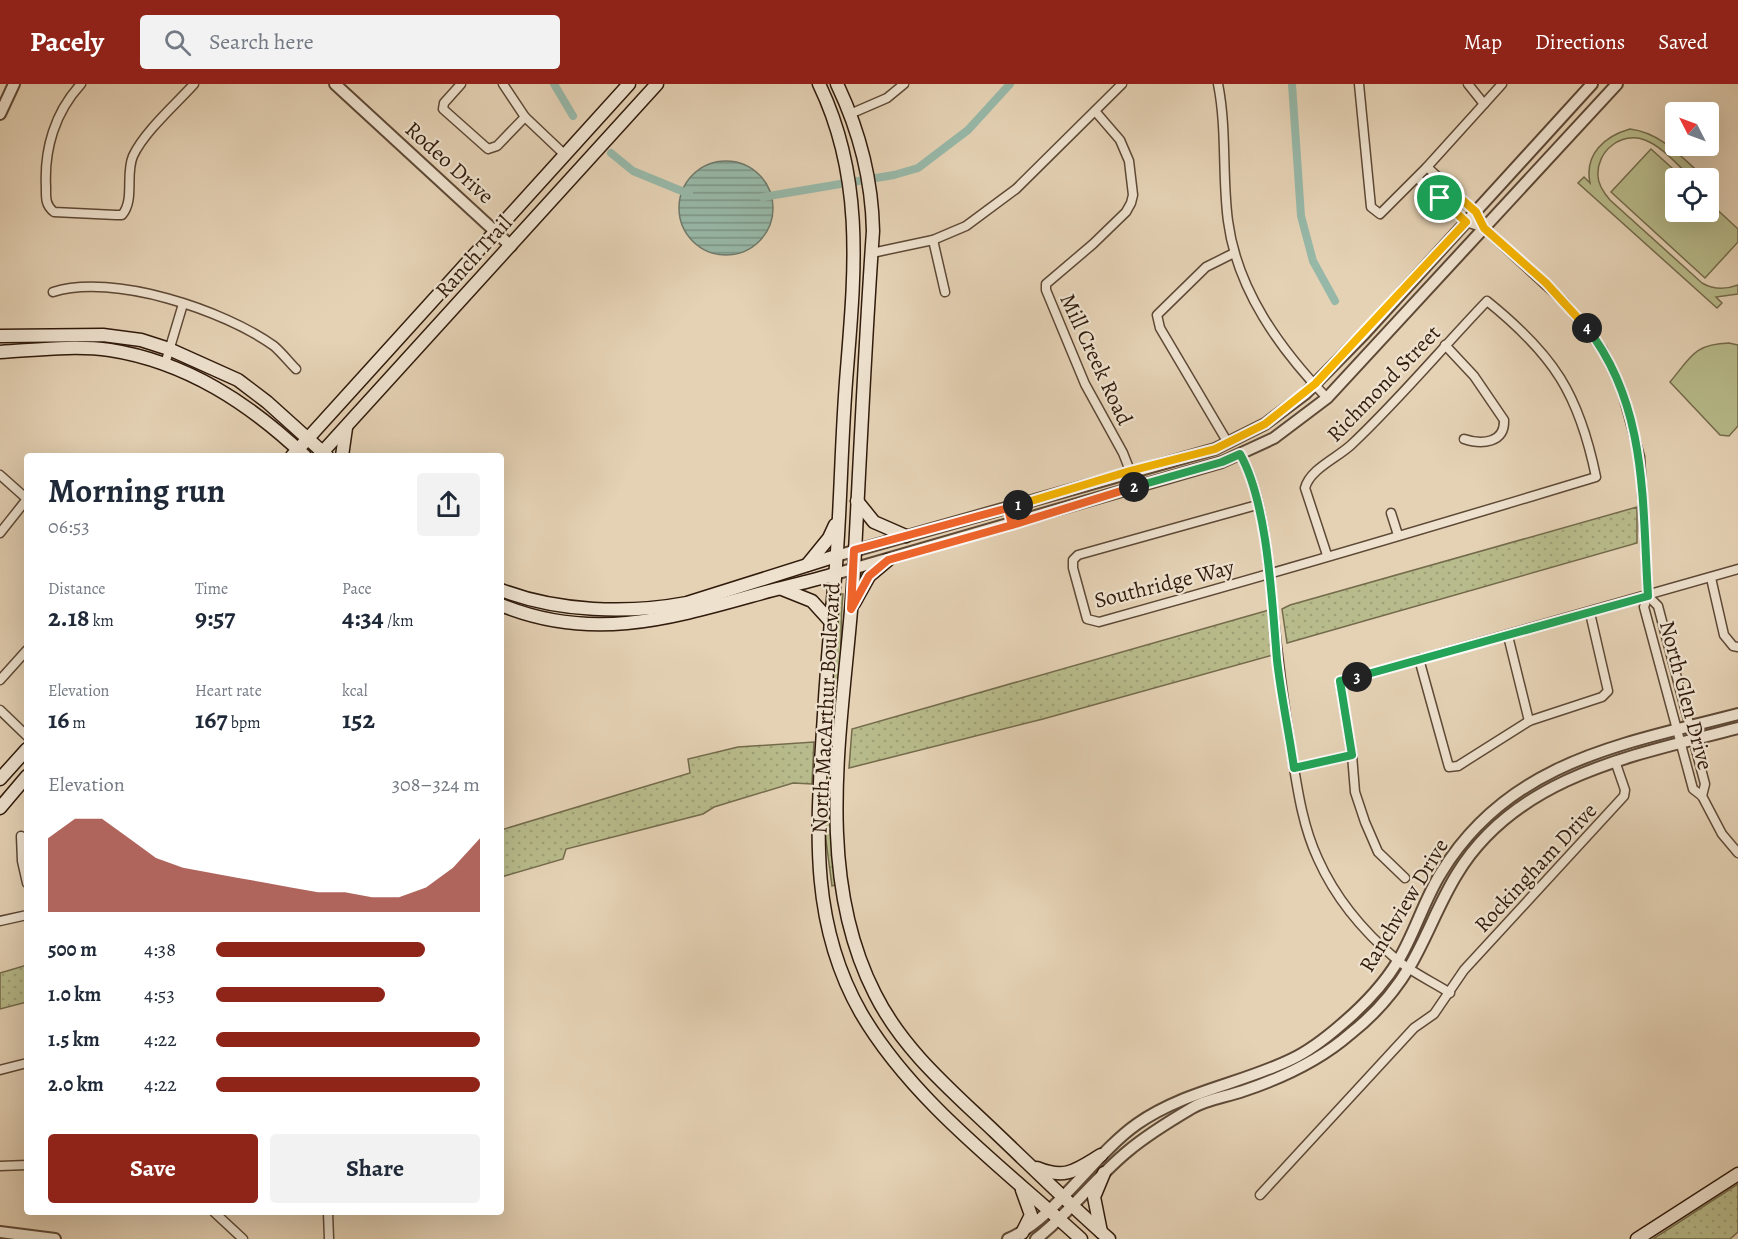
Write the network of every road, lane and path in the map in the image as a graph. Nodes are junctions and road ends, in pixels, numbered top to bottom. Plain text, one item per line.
1 (14, 84) edge
2 (81, 84) edge
3 (194, 84) edge
4 (335, 84) edge
5 (461, 84) edge
6 (504, 84) edge
7 (629, 84) edge
8 (657, 84) edge
9 (819, 84) edge
10 (837, 84) edge
11 (904, 84) edge
12 (1122, 84) edge
13 (1218, 84) edge
14 (1359, 84) edge
15 (1468, 84) edge
16 (1502, 84) edge
17 (1593, 84) edge
18 (1617, 84) edge
19 (1606, 95) junction
20 (615, 99) junction
21 (1484, 104) junction
22 (1095, 111) junction
23 (0, 114) edge
24 (630, 114) junction
25 (850, 114) junction
26 (525, 117) junction
27 (564, 154) junction
28 (1427, 167) junction
29 (1417, 177) junction
30 (1449, 188) junction
31 (1440, 198) junction
32 (1476, 212) junction
33 (1466, 222) junction
34 (1484, 228) junction
35 (496, 231) junction
36 (933, 240) junction
37 (511, 246) junction
38 (872, 253) junction
39 (1234, 253) junction
40 (53, 292) dead end
41 (945, 292) dead end
42 (183, 304) junction
43 (0, 336) edge
44 (1445, 345) junction
45 (169, 349) junction
46 (0, 352) edge
47 (165, 364) junction
48 (296, 369) dead end
49 (847, 371) junction
50 (865, 374) junction
51 (1315, 384) junction
52 (1327, 398) junction
53 (346, 426) junction
54 (308, 439) junction
55 (1464, 439) dead end
56 (1228, 443) junction
57 (297, 453) edge
58 (299, 453) edge
59 (321, 453) edge
60 (325, 453) edge
61 (342, 453) edge
62 (1240, 454) junction
63 (1130, 471) junction
64 (0, 475) edge
65 (1596, 477) joint
66 (1136, 486) junction
67 (24, 496) edge
68 (857, 501) junction
69 (24, 503) edge
70 (1257, 505) junction
71 (1008, 508) junction
72 (1391, 513) dead end
73 (838, 519) junction
74 (1012, 525) junction
75 (0, 533) edge
76 (906, 536) junction
77 (1398, 536) junction
78 (854, 550) junction
79 (1327, 555) junction
80 (836, 556) junction
81 (888, 560) junction
82 (807, 565) junction
83 (854, 569) junction
84 (1738, 569) edge
85 (836, 574) junction
86 (1270, 575) junction
87 (1711, 578) junction
88 (781, 589) junction
89 (504, 591) edge
90 (1648, 596) junction
91 (504, 606) edge
92 (635, 608) junction
93 (851, 609) junction
94 (1590, 613) junction
95 (635, 622) junction
96 (831, 622) junction
97 (1508, 636) junction
98 (1736, 646) edge
99 (24, 653) edge
100 (1419, 659) junction
101 (0, 680) edge
102 (0, 710) edge
103 (1738, 714) edge
104 (1529, 721) junction
105 (1690, 726) junction
106 (1738, 728) edge
107 (1676, 730) junction
108 (24, 733) edge
109 (1693, 740) junction
110 (1680, 743) junction
111 (24, 752) edge
112 (1352, 755) junction
113 (1615, 760) junction
114 (1294, 768) junction
115 (0, 779) edge
116 (24, 780) edge
117 (1513, 794) junction
118 (1702, 796) junction
119 (1522, 806) junction
120 (0, 808) edge
121 (21, 836) dead end
122 (1738, 853) edge
123 (24, 870) edge
124 (1405, 878) dead end
125 (821, 894) junction
126 (844, 899) junction
127 (824, 910) junction
128 (24, 916) edge
129 (0, 921) edge
130 (1398, 961) junction
131 (1410, 967) junction
132 (1450, 993) junction
133 (24, 1065) edge
134 (0, 1070) edge
135 (1237, 1079) junction
136 (1241, 1092) junction
137 (1101, 1155) junction
138 (24, 1165) edge
139 (0, 1166) edge
140 (1031, 1166) junction
141 (1104, 1173) junction
142 (1738, 1174) edge
143 (1018, 1181) junction
144 (1062, 1196) junction
145 (1260, 1196) dead end
146 (1072, 1205) junction
147 (1048, 1209) junction
148 (217, 1215) edge
149 (328, 1215) edge
150 (1059, 1219) junction
151 (0, 1232) edge
152 (1022, 1233) junction
153 (1105, 1236) edge
154 (55, 1239) edge
155 (243, 1239) edge
156 (329, 1239) edge
157 (1008, 1239) edge
158 (1036, 1239) edge
159 (1081, 1239) edge
160 (1637, 1239) edge

1 - 23 street
2 - 3 street
4 - 35 street, Rodeo Drive
5 - 26 street
6 - 26 street
7 - 20 main road, Ranch Trail
8 - 24 main road, Ranch Trail
9 - 49 main road, North MacArthur Boulevard
10 - 25 main road, North MacArthur Boulevard
11 - 25 street
12 - 22 street
13 - 39 street
14 - 29 street
15 - 21 street
16 - 21 street
17 - 19 street
17 - 32 street
18 - 19 street
19 - 34 street
20 - 24 main road
20 - 27 main road, Ranch Trail
21 - 28 street
22 - 36 street
22 - 63 street, Mill Creek Road
24 - 37 main road, Ranch Trail
25 - 38 main road, North MacArthur Boulevard
26 - 27 street
27 - 35 main road, Ranch Trail
28 - 29 street
28 - 30 street
29 - 31 street
30 - 31 street
30 - 32 street
31 - 33 street
32 - 33 street
32 - 34 street
33 - 34 street
33 - 51 street
34 - 52 street
34 - 90 street
35 - 37 street, Rodeo Drive
35 - 54 main road, Ranch Trail
36 - 38 street
36 - 41 street
37 - 53 main road, Ranch Trail
38 - 50 main road, North MacArthur Boulevard
39 - 51 street
39 - 56 street
40 - 42 street
42 - 45 street
42 - 48 street
43 - 45 main road
44 - 55 street
44 - 65 street, Richmond Street
44 - 79 street, Richmond Street
45 - 47 street
45 - 54 main road
46 - 47 main road
47 - 57 main road
49 - 50 main road
49 - 73 main road, North MacArthur Boulevard
50 - 68 main road, North MacArthur Boulevard
51 - 52 street
51 - 56 street
52 - 62 street
53 - 60 main road, Ranch Trail
53 - 61 main road
54 - 58 main road, Ranch Trail
54 - 59 main road
56 - 63 street
62 - 66 street
62 - 70 street
63 - 66 street, Mill Creek Road
63 - 71 street
64 - 67 street
65 - 77 street, Southridge Way
66 - 74 street
68 - 76 main road
68 - 78 main road, North MacArthur Boulevard
69 - 75 street
70 - 86 street
70 - 86 street, Southridge Way
71 - 74 street
71 - 76 street
72 - 77 street
73 - 80 main road, North MacArthur Boulevard
73 - 82 main road
74 - 81 street
76 - 78 street
77 - 79 street, Southridge Way
78 - 80 street
78 - 83 main road, North MacArthur Boulevard
79 - 86 street, Southridge Way
80 - 82 main road
80 - 85 main road, North MacArthur Boulevard
81 - 83 street
81 - 93 main road
82 - 92 main road
83 - 85 street
83 - 93 main road, North MacArthur Boulevard
84 - 87 street
85 - 88 main road
85 - 96 main road, North MacArthur Boulevard
86 - 114 street
87 - 90 street
87 - 98 street
88 - 95 main road
88 - 96 main road
89 - 92 main road
90 - 94 street
90 - 105 street, North Glen Drive
90 - 107 street, North Glen Drive
91 - 95 main road
92 - 95 main road
93 - 126 main road, North MacArthur Boulevard
94 - 97 street
94 - 104 street
96 - 125 main road, North MacArthur Boulevard
97 - 100 street
97 - 104 street
99 - 101 street
100 - 104 street
100 - 112 street
102 - 108 street
103 - 105 street, Ranchview Drive
105 - 107 street, Ranchview Drive
105 - 109 street, North Glen Drive
106 - 109 street, Ranchview Drive
107 - 110 street, North Glen Drive
107 - 117 street, Ranchview Drive
109 - 110 street, Ranchview Drive
109 - 118 street, North Glen Drive
110 - 113 street, Ranchview Drive
110 - 118 street, North Glen Drive
111 - 115 main road
112 - 114 street
112 - 124 street
113 - 119 street, Ranchview Drive
113 - 132 street, Rockingham Drive
114 - 130 street
116 - 120 main road
117 - 119 street
117 - 130 street, Ranchview Drive
118 - 122 street, North Glen Drive
119 - 131 street, Ranchview Drive
121 - 123 street
125 - 126 main road
125 - 127 main road, North MacArthur Boulevard
126 - 127 main road
126 - 140 main road, North MacArthur Boulevard
127 - 143 main road, North MacArthur Boulevard
128 - 129 street
130 - 131 street
130 - 135 street, Ranchview Drive
131 - 132 street
131 - 136 street, Ranchview Drive
132 - 145 street, Rockingham Drive
133 - 134 street
135 - 136 street
135 - 137 street, Ranchview Drive
136 - 141 street, Ranchview Drive
137 - 140 main road
137 - 144 street, Ranchview Drive
138 - 139 street
140 - 144 main road, North MacArthur Boulevard
141 - 146 street, Ranchview Drive
141 - 153 main road
142 - 160 main road
143 - 147 main road, North MacArthur Boulevard
143 - 152 main road
144 - 146 main road, North MacArthur Boulevard
144 - 147 street, Ranchview Drive
146 - 150 street, Ranchview Drive
146 - 153 main road, North MacArthur Boulevard
147 - 150 main road, North MacArthur Boulevard
147 - 152 street, Ranchview Drive
148 - 155 street
149 - 156 street
150 - 158 street, Ranchview Drive
150 - 159 main road, North MacArthur Boulevard
151 - 154 street
152 - 157 street, Ranchview Drive

